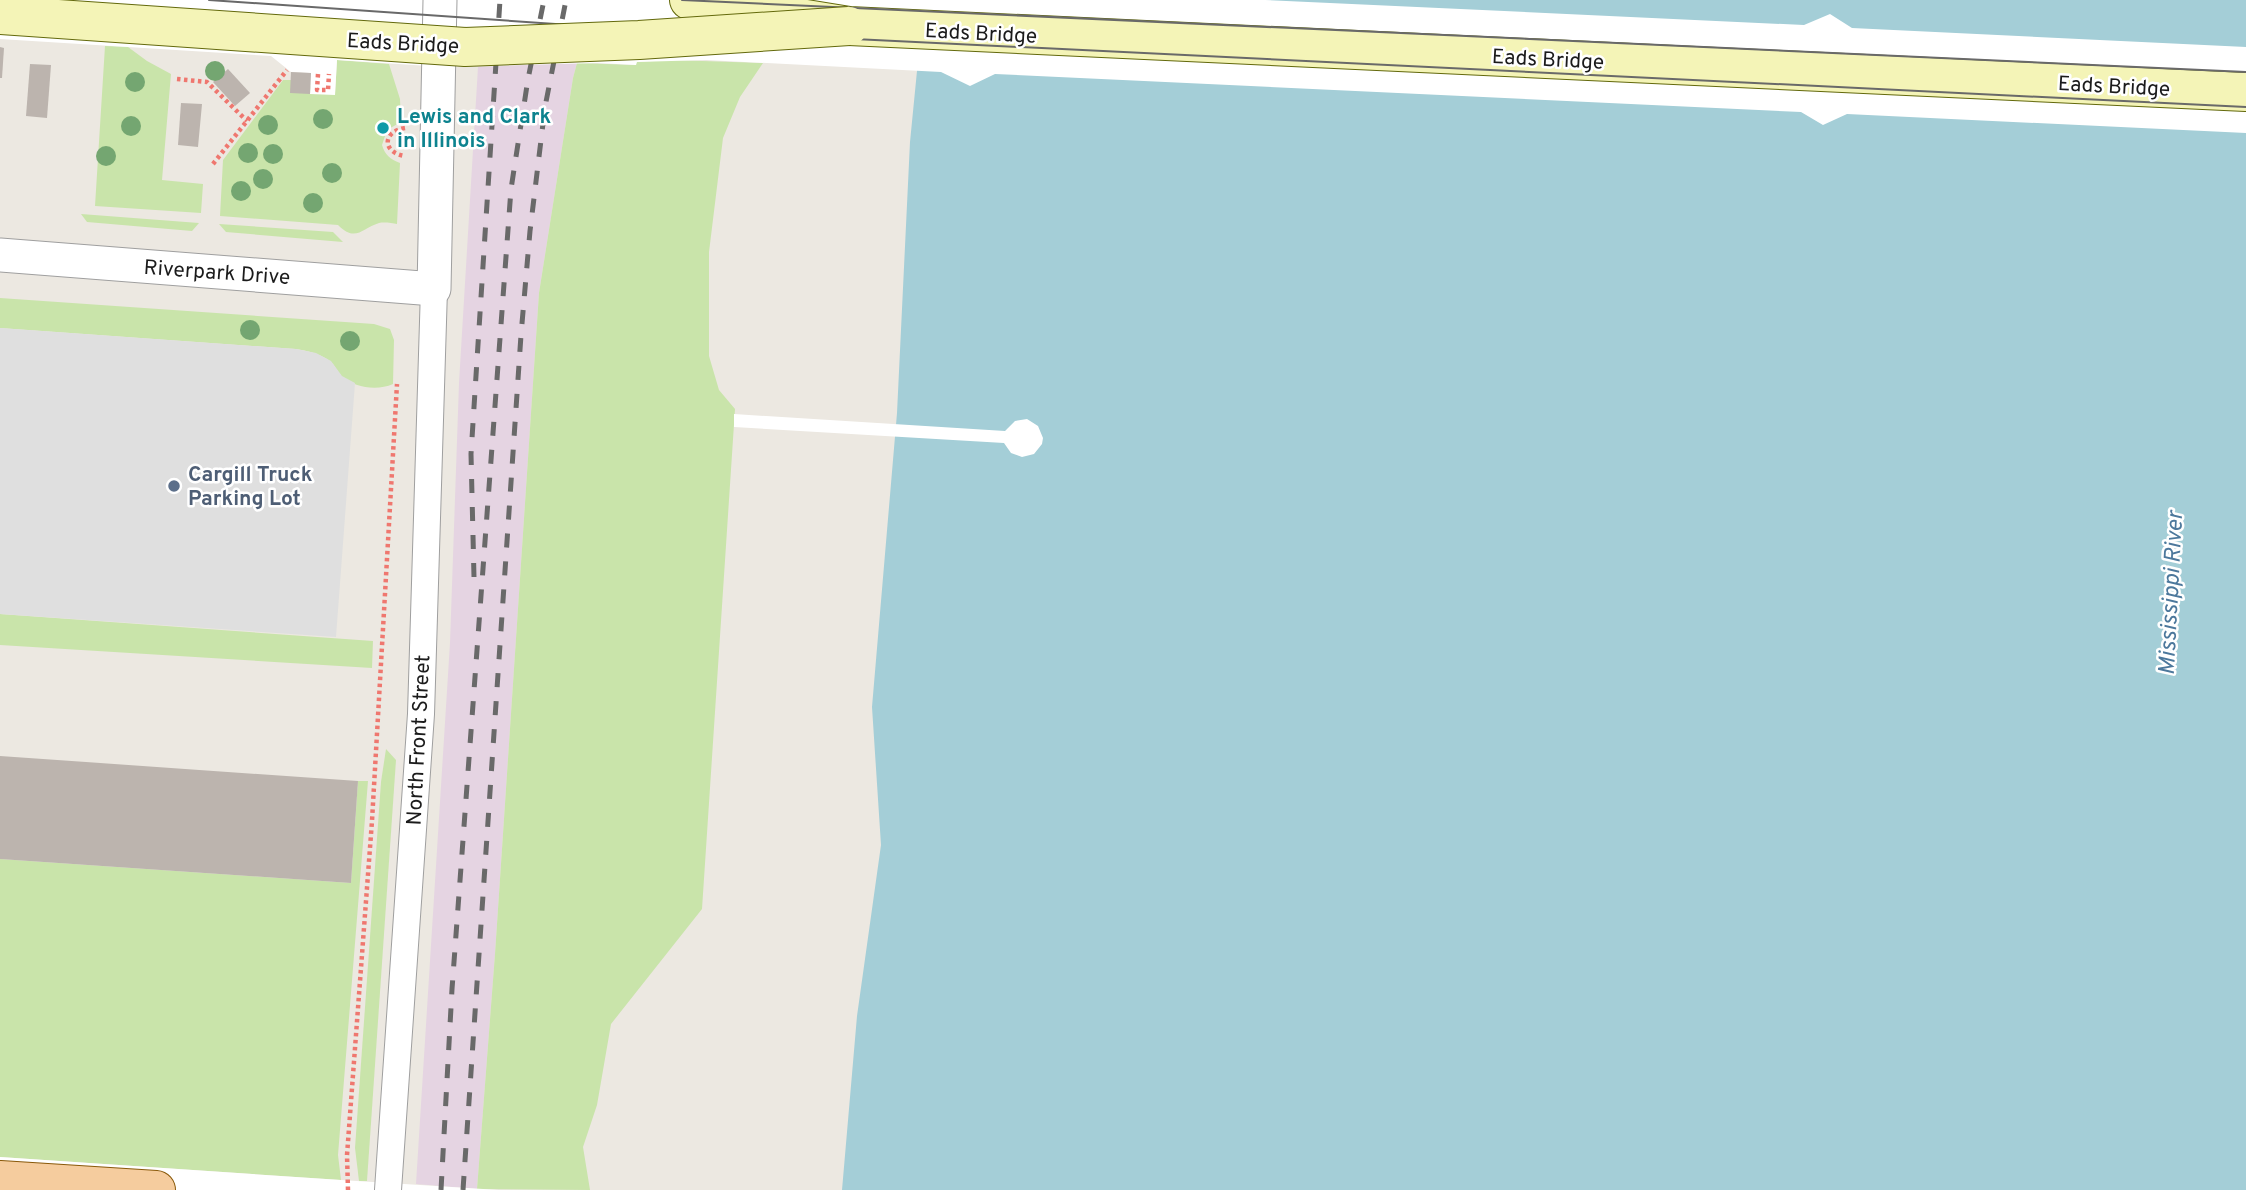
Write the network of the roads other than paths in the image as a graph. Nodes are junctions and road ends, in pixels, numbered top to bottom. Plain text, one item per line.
1 (440, 0) edge
2 (689, 0) edge
3 (0, 15) edge
4 (849, 26) junction
5 (2246, 92) edge
6 (0, 255) edge
7 (434, 289) junction
8 (0, 1180) edge
9 (156, 1190) edge
10 (388, 1190) edge

1 - 7 street
2 - 4 main road, Eads Bridge, bridge
3 - 4 main road, Eads Bridge, bridge
4 - 5 main road, Eads Bridge
6 - 7 street, Riverpark Drive
7 - 10 street, North Front Street
8 - 9 main road

